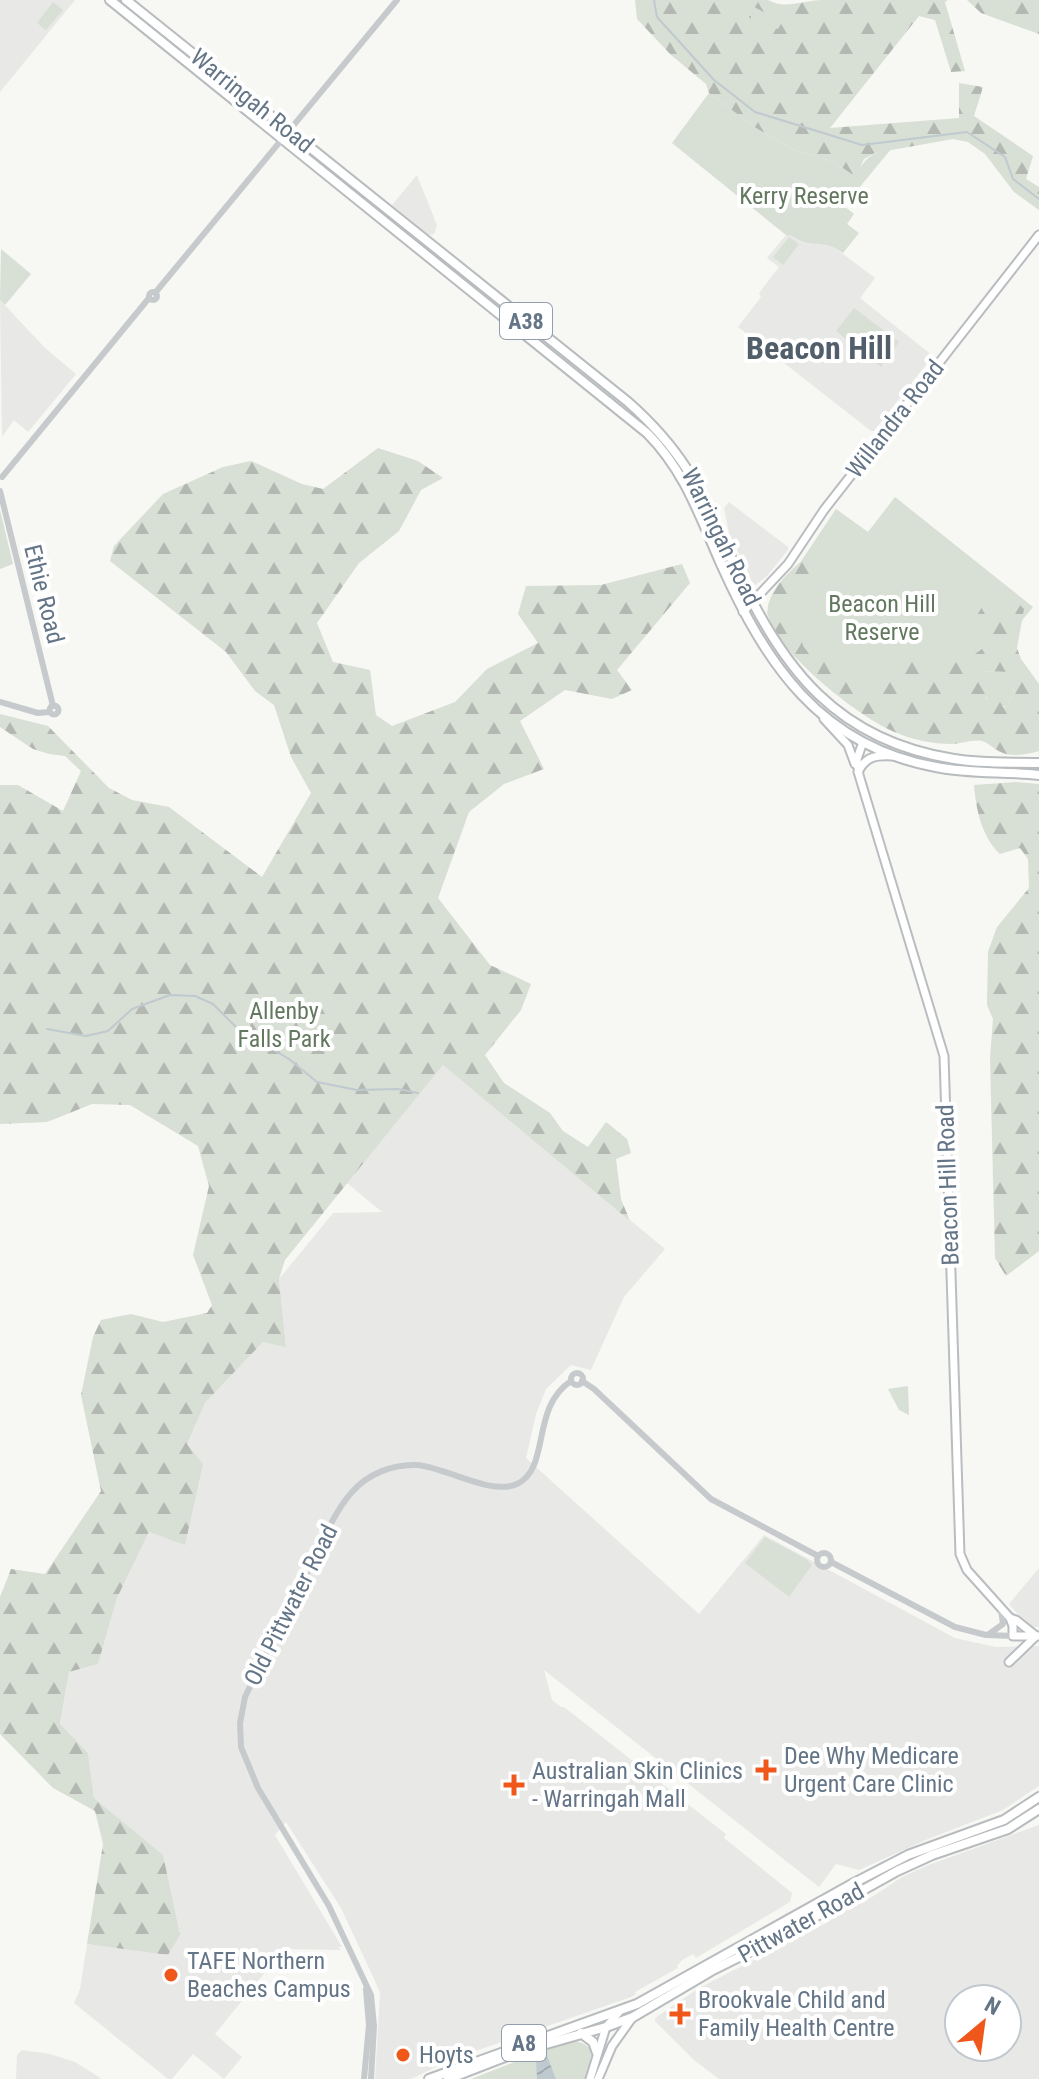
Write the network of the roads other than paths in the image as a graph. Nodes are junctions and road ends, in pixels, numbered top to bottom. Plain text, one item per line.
1 (110, 0) edge
2 (126, 0) edge
3 (397, 0) edge
4 (289, 130) junction
5 (282, 139) junction
6 (1039, 235) edge
7 (1, 478) edge
8 (0, 491) edge
9 (753, 602) junction
10 (743, 612) junction
11 (0, 702) edge
12 (820, 712) junction
13 (870, 731) junction
14 (863, 742) junction
15 (896, 756) junction
16 (1039, 763) edge
17 (857, 769) junction
18 (1039, 775) edge
19 (1001, 1608) junction
20 (1010, 1618) junction
21 (986, 1635) junction
22 (1013, 1636) junction
23 (1038, 1636) edge
24 (1009, 1662) dead end
25 (1039, 1797) edge
26 (1039, 1809) edge
27 (820, 1902) junction
28 (828, 1909) junction
29 (366, 1989) junction
30 (621, 2011) junction
31 (633, 2017) junction
32 (606, 2027) junction
33 (581, 2033) junction
34 (597, 2053) junction
35 (364, 2079) edge
36 (371, 2079) edge
37 (429, 2079) edge
38 (448, 2079) edge
39 (590, 2079) edge
40 (598, 2079) edge

1 - 5 highway, Warringah Road / A38
2 - 4 highway, Warringah Road / A38
3 - 4 street
4 - 5 street
4 - 9 highway, Warringah Road / A38
5 - 7 street
5 - 10 highway, Warringah Road / A38
6 - 9 main road, Willandra Road
8 - 11 street, Ethie Road
9 - 10 main road, Willandra Road
9 - 13 highway, Warringah Road / A38
10 - 12 highway, Warringah Road / A38
12 - 14 highway, Warringah Road / A38
12 - 17 main road, Warringah Road
13 - 14 highway
13 - 16 highway, Warringah Road / A38
14 - 15 highway, Warringah Road / A38
14 - 17 main road
15 - 17 main road
15 - 18 highway, Warringah Road / A38
17 - 19 main road, Beacon Hill Road
19 - 20 main road, Beacon Hill Road
19 - 21 street
20 - 22 main road
20 - 23 main road, Beacon Hill Road
21 - 22 street
21 - 29 street, Old Pittwater Road
22 - 23 main road
23 - 24 main road
25 - 27 highway, Pittwater Road / A8
26 - 28 highway, Pittwater Road / A8
27 - 28 highway
27 - 30 highway, Pittwater Road / A8
28 - 31 highway, Pittwater Road / A8
29 - 35 street, Old Pittwater Road
29 - 36 street, Old Pittwater Road
30 - 32 main road
30 - 37 highway, A8
31 - 32 highway, A8
31 - 40 main road, Pittwater Road
32 - 33 highway, A8
32 - 34 main road
33 - 34 highway
33 - 38 highway, A8
34 - 39 main road

